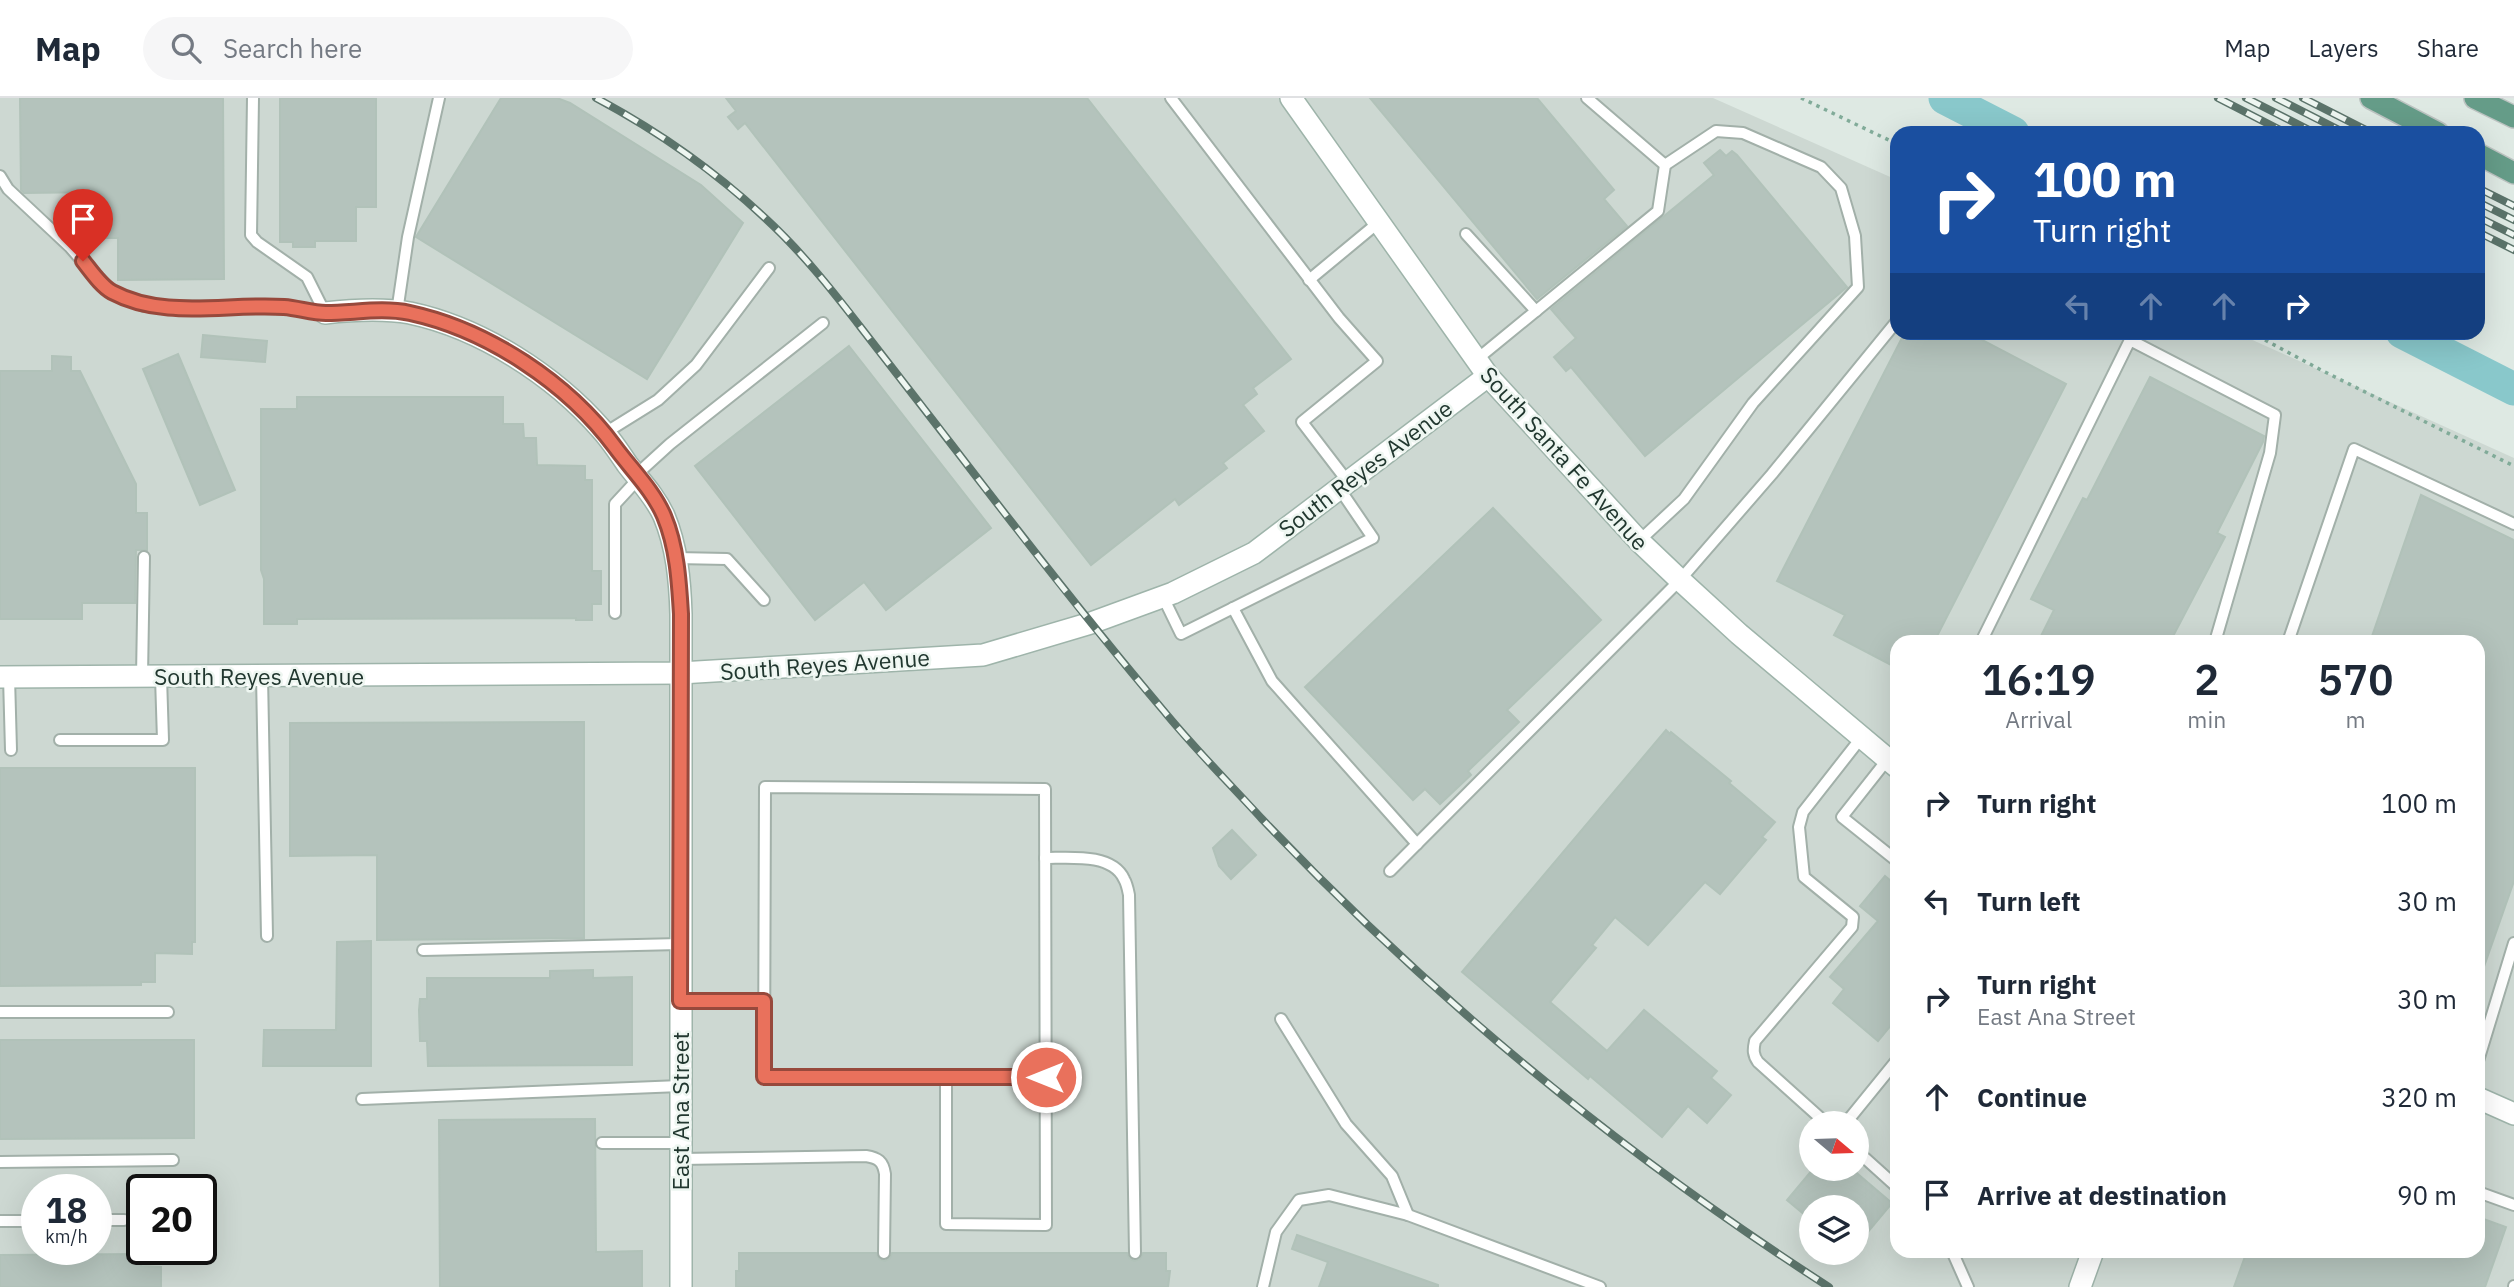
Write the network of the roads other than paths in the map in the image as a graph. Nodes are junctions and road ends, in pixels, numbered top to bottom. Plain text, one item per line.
1 (253, 98) edge
2 (439, 98) edge
3 (1171, 98) edge
4 (1291, 98) edge
5 (1587, 98) edge
6 (2371, 98) edge
7 (2475, 98) edge
8 (2514, 117) edge
9 (2425, 126) edge
10 (2485, 158) edge
11 (1665, 165) junction
12 (2514, 173) edge
13 (0, 176) edge
14 (1379, 222) junction
15 (1466, 234) dead end
16 (769, 268) dead end
17 (1309, 279) junction
18 (1536, 311) junction
19 (397, 312) junction
20 (325, 313) junction
21 (823, 323) dead end
22 (1890, 330) edge
23 (2130, 340) edge
24 (2130, 340) edge
25 (1482, 368) junction
26 (605, 433) junction
27 (638, 477) junction
28 (1344, 485) junction
29 (2514, 524) edge
30 (1639, 541) junction
31 (144, 557) dead end
32 (676, 558) junction
33 (1680, 580) junction
34 (1163, 597) junction
35 (764, 600) dead end
36 (1233, 608) junction
37 (615, 613) dead end
38 (1984, 635) edge
39 (2217, 635) edge
40 (2290, 635) edge
41 (680, 673) junction
42 (262, 676) junction
43 (5, 677) edge
44 (151, 677) junction
45 (1861, 738) junction
46 (60, 740) dead end
47 (11, 750) dead end
48 (1890, 761) edge
49 (1890, 765) edge
50 (1417, 844) junction
51 (1890, 855) edge
52 (1045, 858) junction
53 (1390, 871) dead end
54 (267, 936) dead end
55 (2514, 943) edge
56 (680, 944) junction
57 (423, 950) dead end
58 (680, 1001) junction
59 (764, 1001) junction
60 (168, 1012) dead end
61 (0, 1013) edge
62 (1280, 1019) dead end
63 (2485, 1038) edge
64 (1890, 1069) edge
65 (1046, 1077) junction
66 (946, 1078) junction
67 (680, 1086) junction
68 (362, 1099) dead end
69 (2485, 1101) edge
70 (1813, 1111) edge
71 (1856, 1111) edge
72 (2514, 1114) edge
73 (601, 1143) dead end
74 (680, 1151) junction
75 (173, 1160) dead end
76 (0, 1162) edge
77 (1869, 1162) edge
78 (1890, 1181) edge
79 (2485, 1195) edge
80 (2514, 1205) edge
81 (1408, 1216) junction
82 (112, 1220) edge
83 (124, 1220) dead end
84 (0, 1221) edge
85 (21, 1221) edge
86 (884, 1253) dead end
87 (1135, 1253) dead end
88 (1955, 1258) edge
89 (2090, 1258) edge
90 (681, 1287) edge
91 (1263, 1287) edge
92 (1600, 1287) edge
93 (1968, 1287) edge
94 (2080, 1287) edge

1 - 20 lane
2 - 19 lane
3 - 17 lane
4 - 14 street, South Santa Fe Avenue
5 - 11 lane
6 - 9 main road
7 - 8 main road
10 - 12 main road
11 - 18 lane
11 - 30 lane
13 - 20 lane
14 - 17 lane
14 - 25 street, South Santa Fe Avenue
15 - 18 lane
16 - 26 lane
17 - 28 lane
18 - 25 lane
19 - 20 street, East Ana Street
19 - 26 street, East Ana Street
21 - 27 lane
22 - 33 lane
23 - 38 lane
24 - 39 lane
25 - 28 street, South Reyes Avenue
25 - 30 street, South Santa Fe Avenue
26 - 27 street, East Ana Street
27 - 32 street, East Ana Street
27 - 37 lane
28 - 34 street, South Reyes Avenue
28 - 36 lane
29 - 40 lane
30 - 33 street, South Santa Fe Avenue
31 - 44 lane
32 - 35 lane
32 - 41 street, East Ana Street
33 - 45 street, South Santa Fe Avenue
33 - 50 lane
34 - 36 lane
34 - 41 street, South Reyes Avenue
36 - 50 lane
41 - 42 street, South Reyes Avenue
41 - 56 street, East Ana Street
42 - 44 street, South Reyes Avenue
42 - 54 lane
43 - 44 street, South Reyes Avenue
43 - 47 lane
44 - 46 lane
45 - 48 street, South Santa Fe Avenue
45 - 70 lane
49 - 51 lane
50 - 53 lane
52 - 59 lane
52 - 65 lane
52 - 87 lane
55 - 63 lane
56 - 57 lane
56 - 58 street, East Ana Street
58 - 59 lane
58 - 67 street, East Ana Street
59 - 66 lane
60 - 61 lane
62 - 81 lane
64 - 71 lane
65 - 66 lane
65 - 66 lane
67 - 68 lane
67 - 74 street, East Ana Street
69 - 72 street
73 - 74 lane
74 - 86 lane
74 - 90 street, East Ana Street
75 - 76 lane
77 - 78 lane
79 - 80 lane
81 - 91 lane
81 - 92 lane
82 - 83 lane
84 - 85 lane
88 - 93 lane
89 - 94 street

